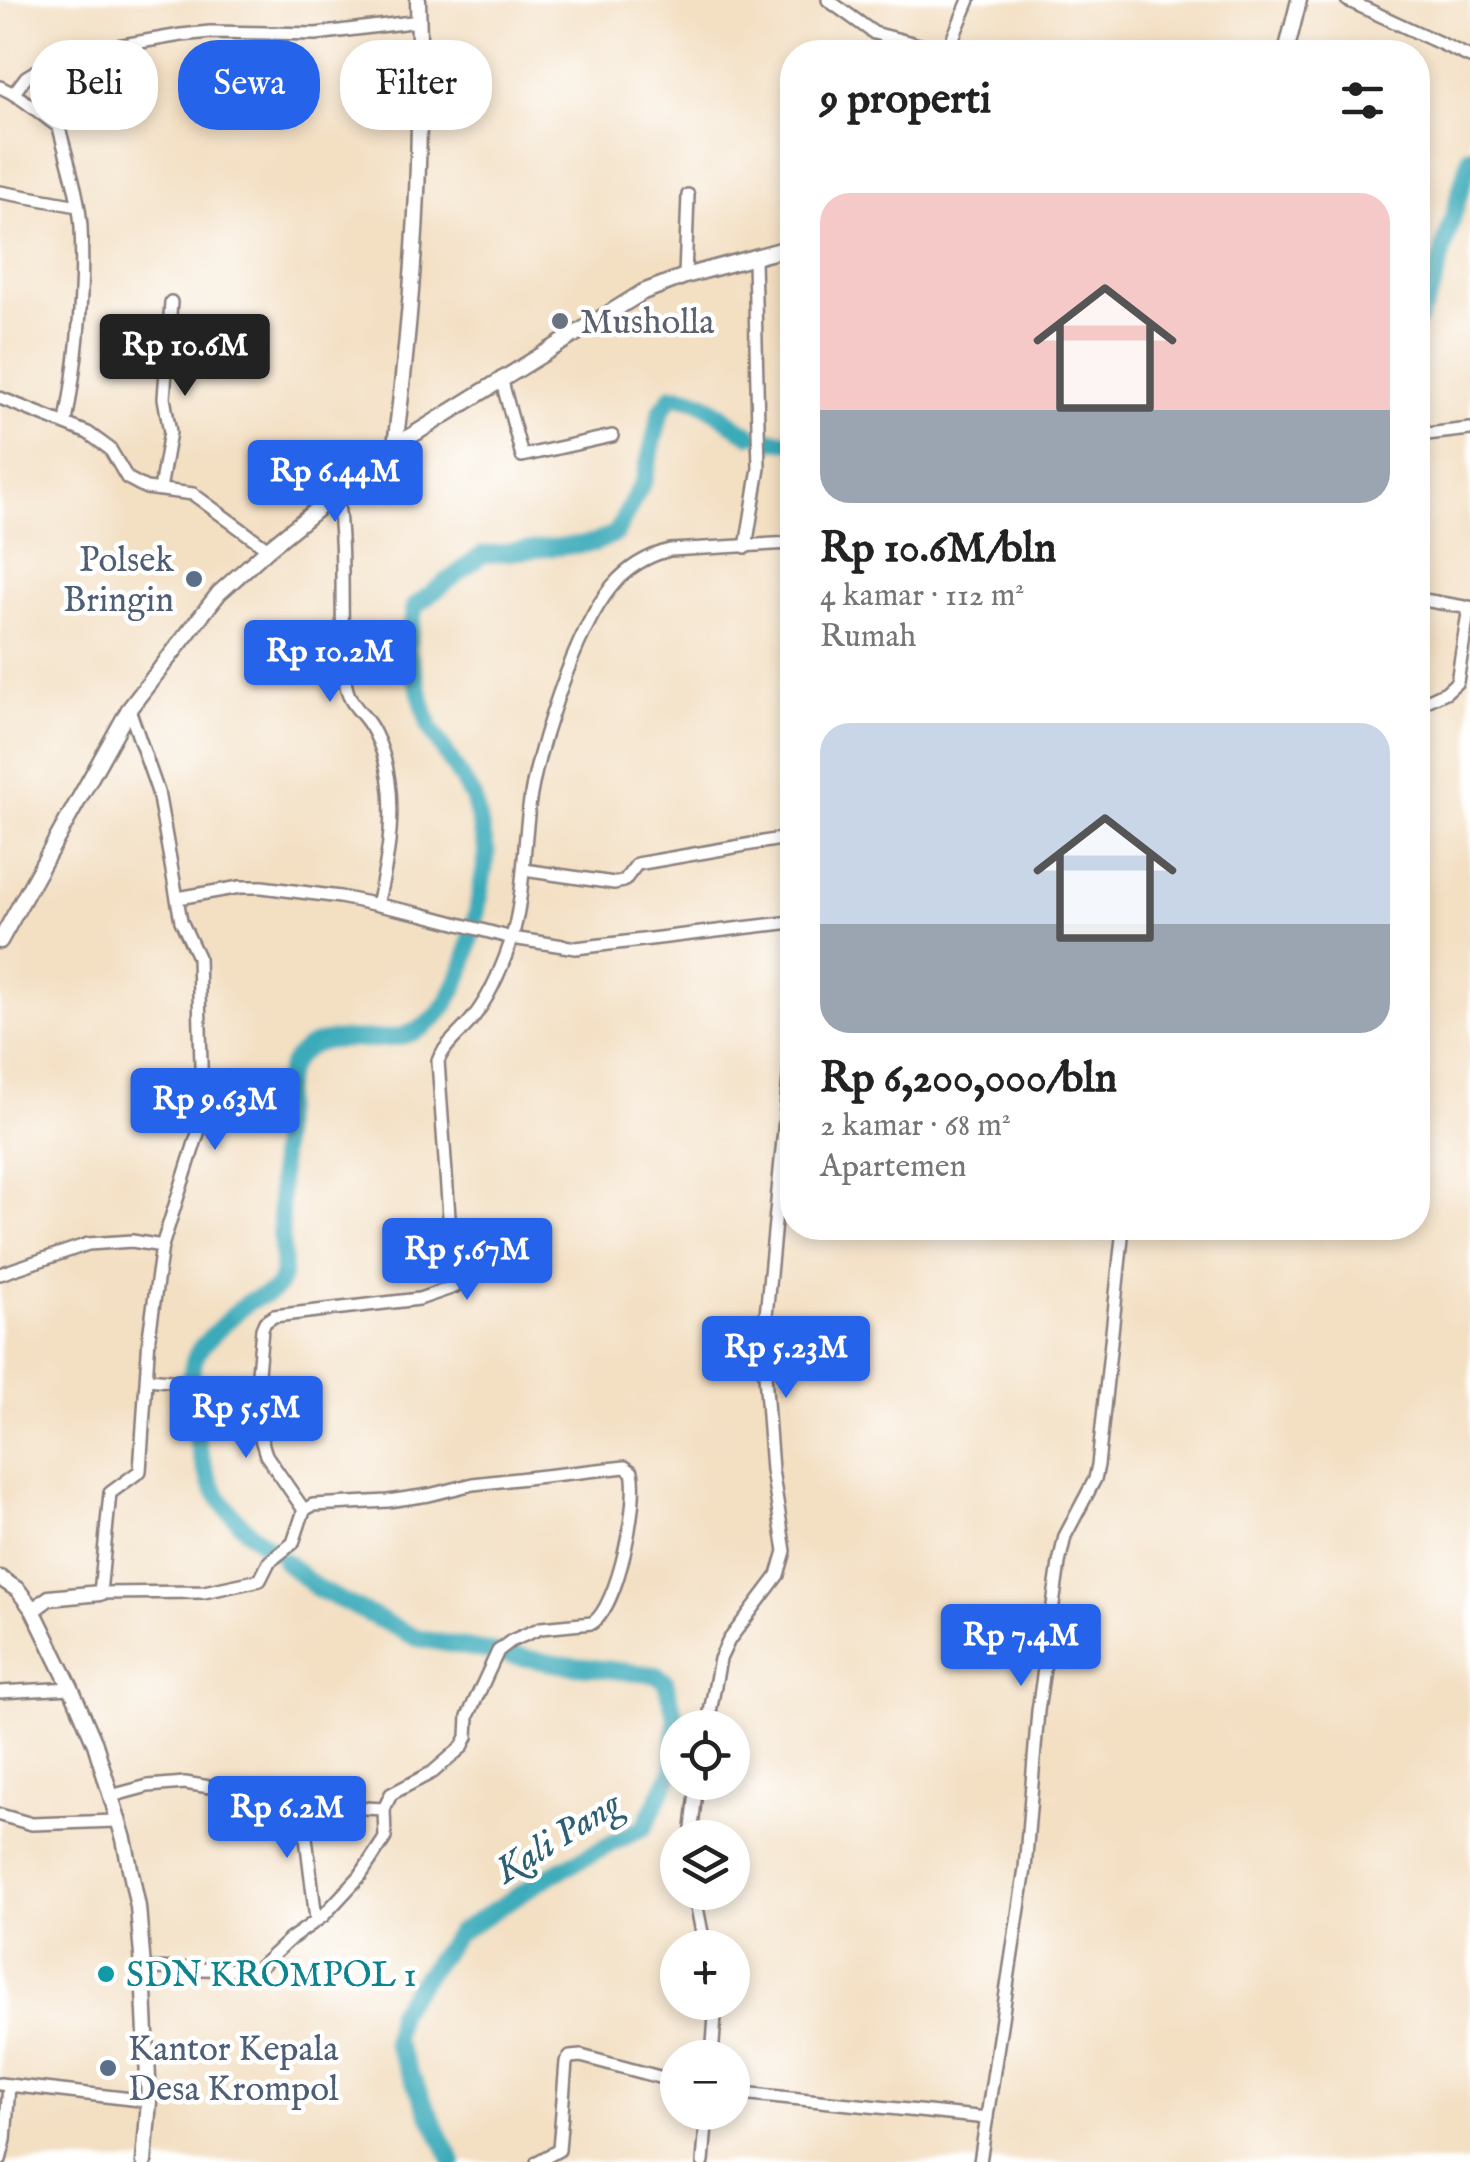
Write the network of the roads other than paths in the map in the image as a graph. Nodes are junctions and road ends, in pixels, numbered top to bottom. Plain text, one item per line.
1 (418, 0) edge
2 (828, 0) edge
3 (969, 0) edge
4 (1299, 0) edge
5 (1348, 0) edge
6 (419, 21) junction
7 (898, 40) edge
8 (951, 40) edge
9 (1289, 40) edge
10 (1470, 57) edge
11 (0, 87) edge
12 (14, 94) junction
13 (0, 192) edge
14 (688, 195) dead end
15 (78, 206) junction
16 (780, 250) edge
17 (754, 258) junction
18 (685, 276) junction
19 (171, 302) dead end
20 (501, 378) junction
21 (0, 398) edge
22 (66, 422) junction
23 (1470, 430) edge
24 (1430, 434) edge
25 (612, 436) dead end
26 (396, 446) junction
27 (160, 489) junction
28 (337, 497) junction
29 (780, 544) edge
30 (746, 548) junction
31 (268, 549) junction
32 (1430, 602) edge
33 (1470, 608) edge
34 (1430, 699) edge
35 (130, 709) junction
36 (780, 839) edge
37 (524, 870) junction
38 (178, 898) junction
39 (376, 904) junction
40 (780, 924) edge
41 (512, 938) junction
42 (0, 941) edge
43 (780, 1171) edge
44 (1121, 1240) edge
45 (162, 1246) junction
46 (0, 1274) edge
47 (147, 1379) junction
48 (255, 1387) junction
49 (304, 1510) junction
50 (0, 1578) edge
51 (100, 1593) junction
52 (33, 1610) junction
53 (71, 1688) junction
54 (0, 1692) edge
55 (711, 1710) edge
56 (112, 1796) junction
57 (308, 1802) junction
58 (384, 1809) junction
59 (0, 1815) edge
60 (116, 1822) junction
61 (316, 1919) junction
62 (144, 1968) junction
63 (660, 2077) edge
64 (4, 2084) edge
65 (750, 2094) edge
66 (149, 2101) junction
67 (987, 2118) junction
68 (706, 2130) edge
69 (0, 2160) edge
70 (144, 2162) edge
71 (537, 2162) edge
72 (703, 2162) edge
73 (980, 2162) edge

1 - 6 street
2 - 7 street
3 - 8 street
4 - 9 street
5 - 10 street
6 - 12 street
6 - 26 street
11 - 12 street
12 - 15 street
13 - 15 street
14 - 18 street
15 - 22 street
16 - 17 street
17 - 18 street
17 - 30 street
18 - 20 street
19 - 27 street
20 - 25 street
20 - 26 street
21 - 22 street
22 - 27 street
23 - 24 street
26 - 28 street
27 - 31 street
28 - 31 street
28 - 39 street
29 - 30 street
30 - 37 street
31 - 35 street
32 - 33 street
33 - 34 street
35 - 38 street
35 - 42 street
36 - 37 street
37 - 41 street
38 - 39 street
38 - 45 street
39 - 41 street
40 - 41 street
41 - 48 street
43 - 55 street
44 - 67 street
45 - 46 street
45 - 47 street
47 - 48 street
47 - 51 street
48 - 49 street
49 - 51 street
49 - 58 street
50 - 52 street
51 - 52 street
52 - 53 street
53 - 54 street
53 - 56 street
56 - 57 street
56 - 60 street
57 - 58 street
57 - 61 street
58 - 61 street
59 - 60 street
60 - 62 street
61 - 62 street
62 - 66 street
63 - 71 street
64 - 66 street
64 - 69 street
65 - 67 street
66 - 70 street
67 - 73 street
68 - 72 street

